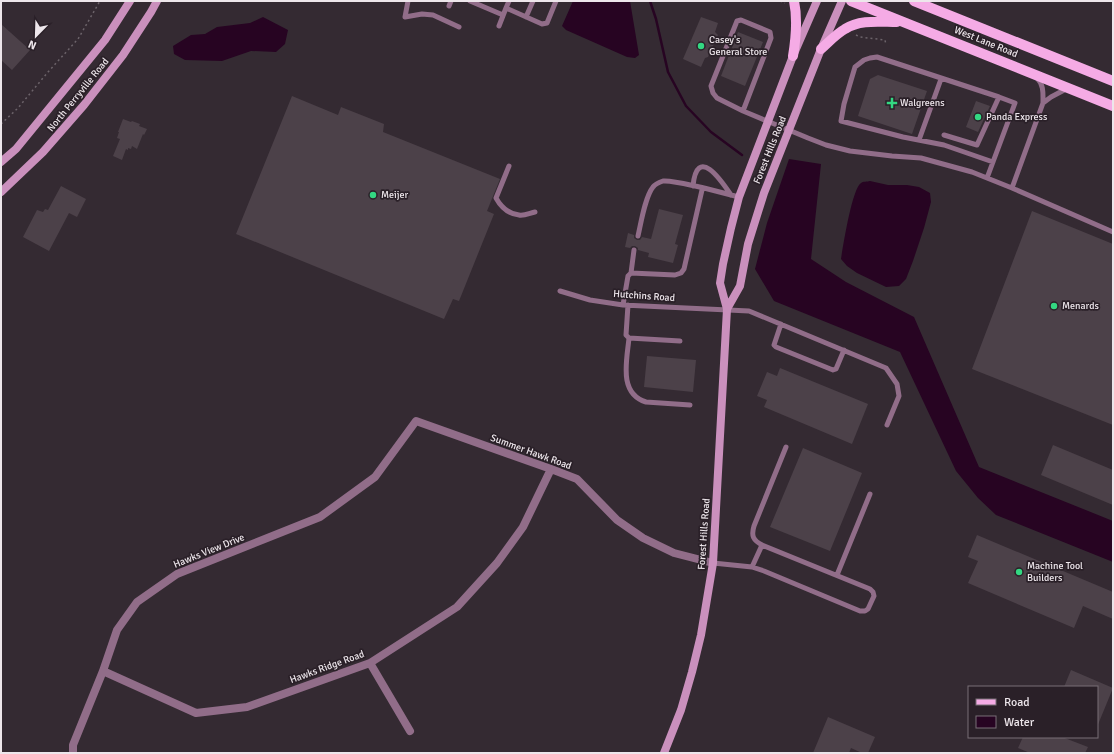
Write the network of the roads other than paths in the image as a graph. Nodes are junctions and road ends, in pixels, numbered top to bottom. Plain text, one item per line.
1 (130, 1) edge
2 (157, 1) edge
3 (408, 1) edge
4 (470, 1) edge
5 (509, 1) edge
6 (533, 1) edge
7 (556, 1) edge
8 (794, 1) edge
9 (817, 1) edge
10 (842, 1) edge
11 (851, 1) edge
12 (914, 1) edge
13 (506, 8) junction
14 (503, 14) junction
15 (526, 17) junction
16 (904, 22) junction
17 (459, 26) dead end
18 (498, 26) dead end
19 (821, 49) junction
20 (793, 56) junction
21 (1034, 74) junction
22 (941, 79) junction
23 (1113, 81) edge
24 (1068, 88) junction
25 (998, 97) junction
26 (1043, 103) junction
27 (1113, 106) edge
28 (743, 111) junction
29 (769, 122) junction
30 (789, 131) junction
31 (944, 135) dead end
32 (918, 140) junction
33 (1, 162) edge
34 (993, 162) junction
35 (509, 166) dead end
36 (987, 178) junction
37 (693, 186) junction
38 (704, 188) junction
39 (1012, 188) junction
40 (1, 192) edge
41 (735, 196) junction
42 (535, 212) dead end
43 (1113, 232) edge
44 (638, 236) dead end
45 (634, 250) dead end
46 (631, 272) junction
47 (560, 291) dead end
48 (626, 305) junction
49 (727, 309) junction
50 (781, 324) junction
51 (629, 338) junction
52 (680, 341) dead end
53 (844, 350) junction
54 (690, 404) dead end
55 (416, 421) joint
56 (887, 425) dead end
57 (786, 447) dead end
58 (551, 469) junction
59 (870, 494) dead end
60 (762, 545) junction
61 (713, 563) junction
62 (752, 567) junction
63 (836, 575) junction
64 (370, 663) junction
65 (103, 672) junction
66 (410, 731) dead end
67 (73, 753) edge
68 (664, 753) edge

1 - 33 street, North Perryville Road
2 - 40 street, North Perryville Road
3 - 17 lane
4 - 14 lane
5 - 13 lane
6 - 15 lane
7 - 15 lane
8 - 20 main road
9 - 20 street, Forest Hills Road
10 - 19 street, Forest Hills Road
11 - 16 main road, West Lane Road
12 - 23 main road, West Lane Road
13 - 14 lane
13 - 15 lane
14 - 18 lane
16 - 19 main road
16 - 21 main road, West Lane Road
19 - 30 street, Forest Hills Road
20 - 29 street, Forest Hills Road
21 - 24 main road, West Lane Road
21 - 26 lane
22 - 25 lane
22 - 32 lane
22 - 32 lane
24 - 26 lane
24 - 27 main road, West Lane Road
25 - 31 lane
25 - 34 lane
26 - 39 lane
28 - 28 lane
28 - 29 lane
29 - 30 lane
29 - 41 street, Forest Hills Road
30 - 36 lane
30 - 49 street, Forest Hills Road
32 - 34 lane
34 - 36 lane
35 - 42 lane
36 - 39 lane
37 - 38 lane
37 - 41 lane
37 - 44 lane
38 - 41 lane
38 - 46 lane
39 - 43 lane
41 - 49 street, Forest Hills Road
45 - 46 lane
46 - 48 lane
47 - 48 lane, Hutchins Road
48 - 49 lane, Hutchins Road
48 - 51 lane
49 - 50 lane, Hutchins Road
49 - 61 street, Forest Hills Road
50 - 53 lane, Hutchins Road
50 - 53 lane
51 - 52 lane
51 - 54 lane
53 - 56 lane, Hutchins Road
55 - 58 street, Summer Hawk Road
55 - 65 street, Hawks View Drive
57 - 60 lane
58 - 61 street, Summer Hawk Road
58 - 64 street, Hawks Ridge Road
59 - 63 lane
60 - 62 lane
60 - 63 lane
61 - 62 lane
61 - 68 street, Forest Hills Road
62 - 63 lane
64 - 65 street, Hawks Ridge Road
64 - 66 street
65 - 67 street, Hawks View Drive

